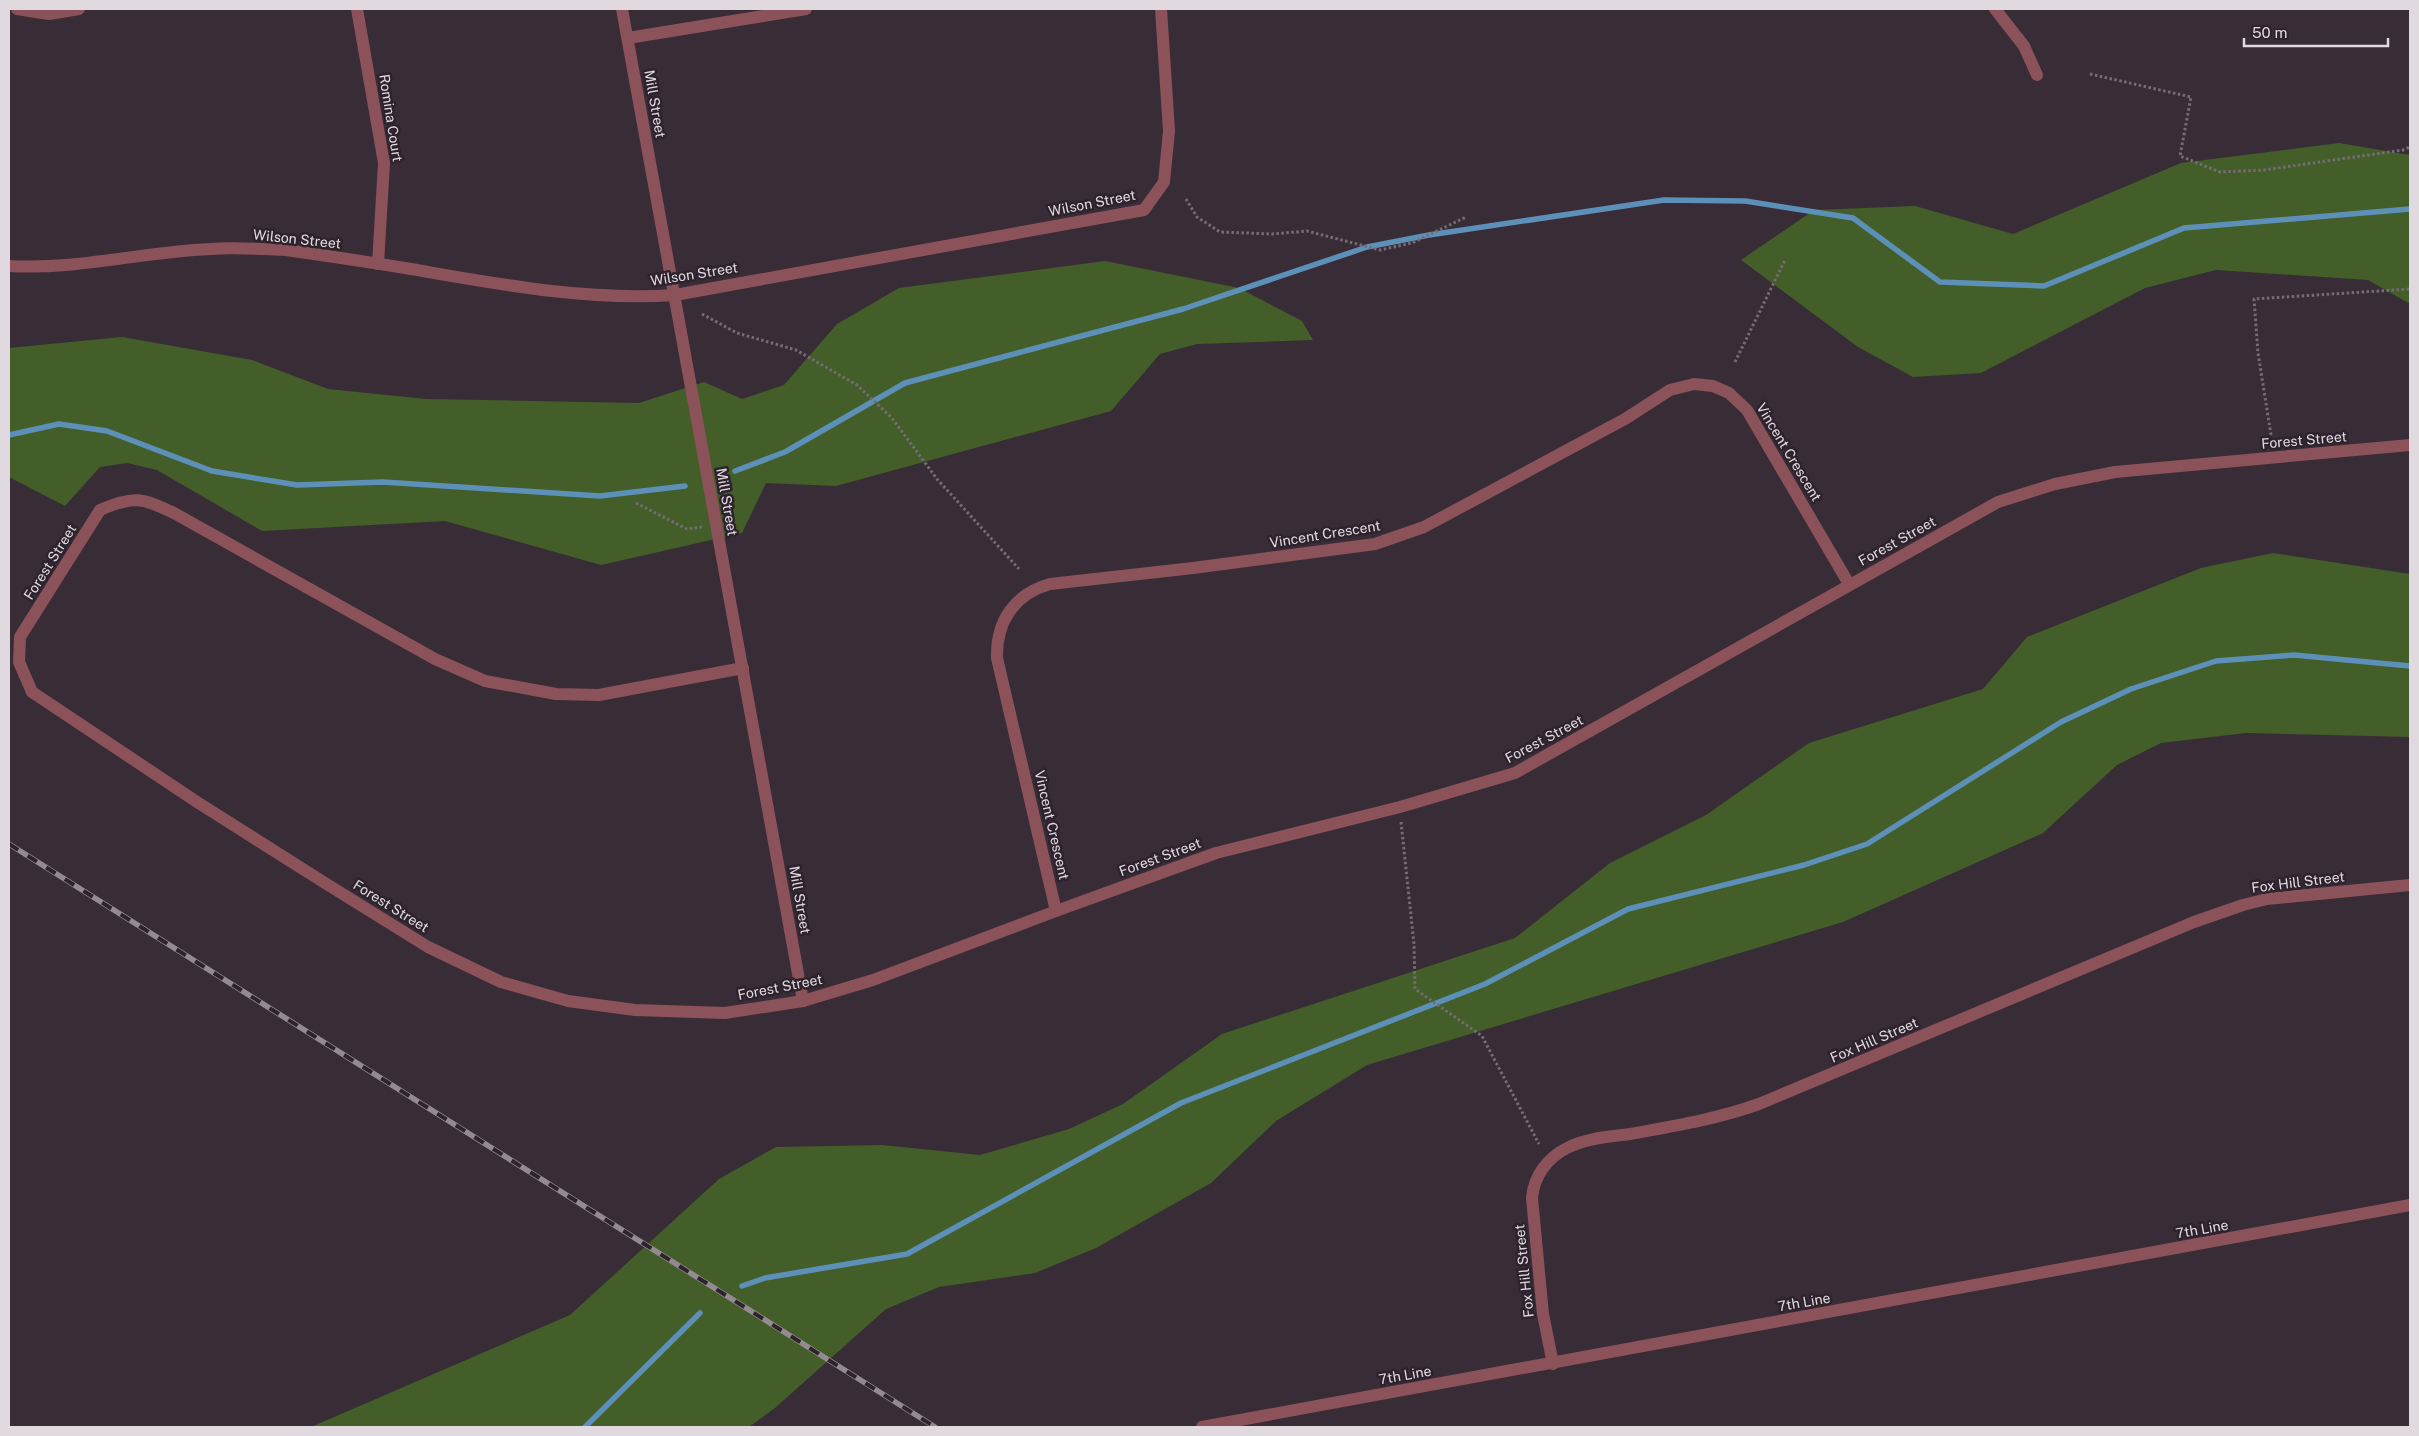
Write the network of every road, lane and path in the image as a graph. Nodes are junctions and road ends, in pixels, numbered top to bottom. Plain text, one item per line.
1 (17, 9) edge
2 (79, 9) edge
3 (357, 9) edge
4 (622, 9) edge
5 (806, 9) edge
6 (1161, 9) edge
7 (1995, 9) edge
8 (628, 38) junction
9 (2090, 74) dead end
10 (2037, 75) dead end
11 (2410, 147) edge
12 (1186, 199) dead end
13 (1466, 217) dead end
14 (1785, 260) dead end
15 (378, 264) junction
16 (9, 266) edge
17 (2410, 289) edge
18 (675, 295) junction
19 (702, 314) dead end
20 (1735, 362) dead end
21 (2271, 435) dead end
22 (2410, 445) edge
23 (636, 502) dead end
24 (715, 525) junction
25 (1020, 568) dead end
26 (1849, 584) junction
27 (742, 668) junction
28 (1400, 807) junction
29 (2410, 885) edge
30 (1056, 910) junction
31 (803, 1000) junction
32 (1539, 1144) dead end
33 (2410, 1205) edge
34 (1553, 1364) junction
35 (1202, 1427) edge

1 - 2 street
3 - 15 street, Romina Court
4 - 8 street, Mill Street
5 - 8 street
6 - 18 street, Wilson Street
7 - 10 street
8 - 18 street, Mill Street
9 - 11 path
12 - 13 path
14 - 20 path
15 - 16 street, Wilson Street
15 - 18 street, Wilson Street
17 - 21 path
18 - 24 street, Mill Street
19 - 25 path
22 - 26 street, Forest Street
23 - 24 path
24 - 27 street, Mill Street
26 - 28 street, Forest Street
26 - 30 street, Vincent Crescent
27 - 31 street, Mill Street
27 - 31 street, Forest Street
28 - 30 street, Forest Street
28 - 32 path
29 - 34 street, Fox Hill Street
30 - 31 street, Forest Street
33 - 34 street, 7th Line
34 - 35 street, 7th Line

